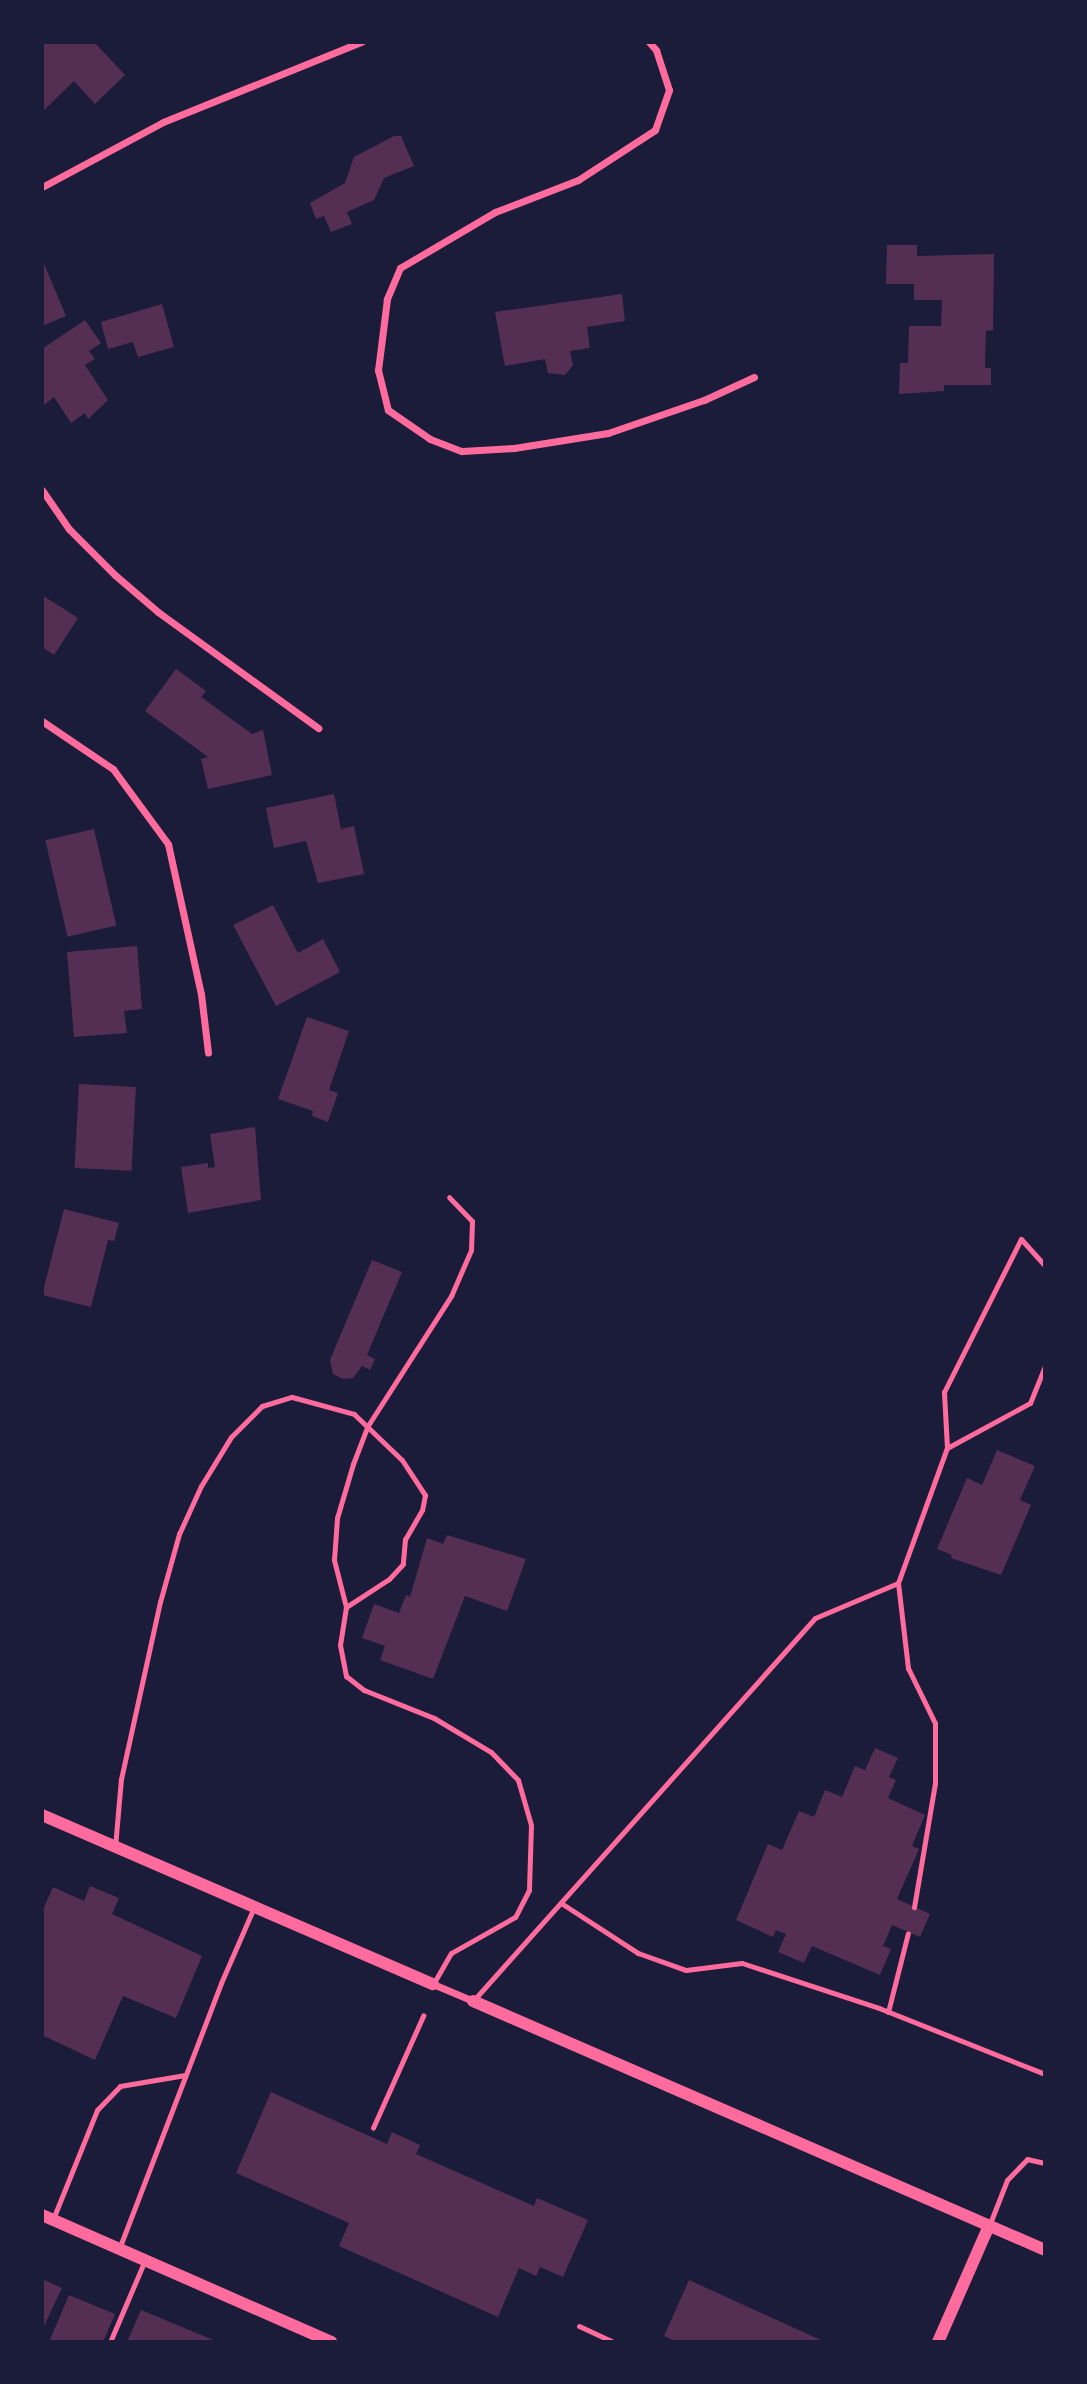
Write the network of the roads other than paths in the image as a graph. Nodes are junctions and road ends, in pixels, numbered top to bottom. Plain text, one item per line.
1 (361, 42) edge
2 (649, 42) edge
3 (42, 187) edge
4 (754, 377) dead end
5 (42, 490) edge
6 (42, 720) edge
7 (318, 728) dead end
8 (208, 1053) dead end
9 (449, 1197) dead end
10 (1045, 1266) edge
11 (1045, 1366) edge
12 (367, 1427) junction
13 (947, 1448) junction
14 (898, 1583) junction
15 (346, 1607) junction
16 (42, 1815) edge
17 (115, 1847) junction
18 (561, 1903) junction
19 (255, 1907) junction
20 (914, 1907) dead end
21 (908, 1933) dead end
22 (433, 1984) junction
23 (473, 2001) junction
24 (888, 2012) junction
25 (1045, 2074) edge
26 (185, 2075) junction
27 (1045, 2162) edge
28 (47, 2217) edge
29 (989, 2226) junction
30 (119, 2249) junction
31 (1045, 2250) edge
32 (145, 2260) junction
33 (579, 2326) dead end
34 (110, 2342) edge
35 (331, 2342) edge
36 (614, 2342) edge
37 (938, 2342) edge

1 - 3 street
2 - 4 street
5 - 7 street
6 - 8 street
9 - 12 lane
10 - 13 lane
11 - 13 lane
12 - 15 lane
12 - 15 lane
12 - 17 lane
13 - 14 lane
14 - 18 lane
14 - 20 lane
15 - 22 lane
16 - 17 street
17 - 19 street
18 - 23 lane
18 - 24 lane
19 - 22 street
19 - 26 lane
21 - 24 lane
22 - 23 street
23 - 29 street
24 - 25 lane
26 - 28 lane
26 - 30 lane
27 - 29 lane
28 - 30 street
29 - 31 street
29 - 37 street
30 - 32 street
32 - 34 lane
32 - 35 street
33 - 36 lane

